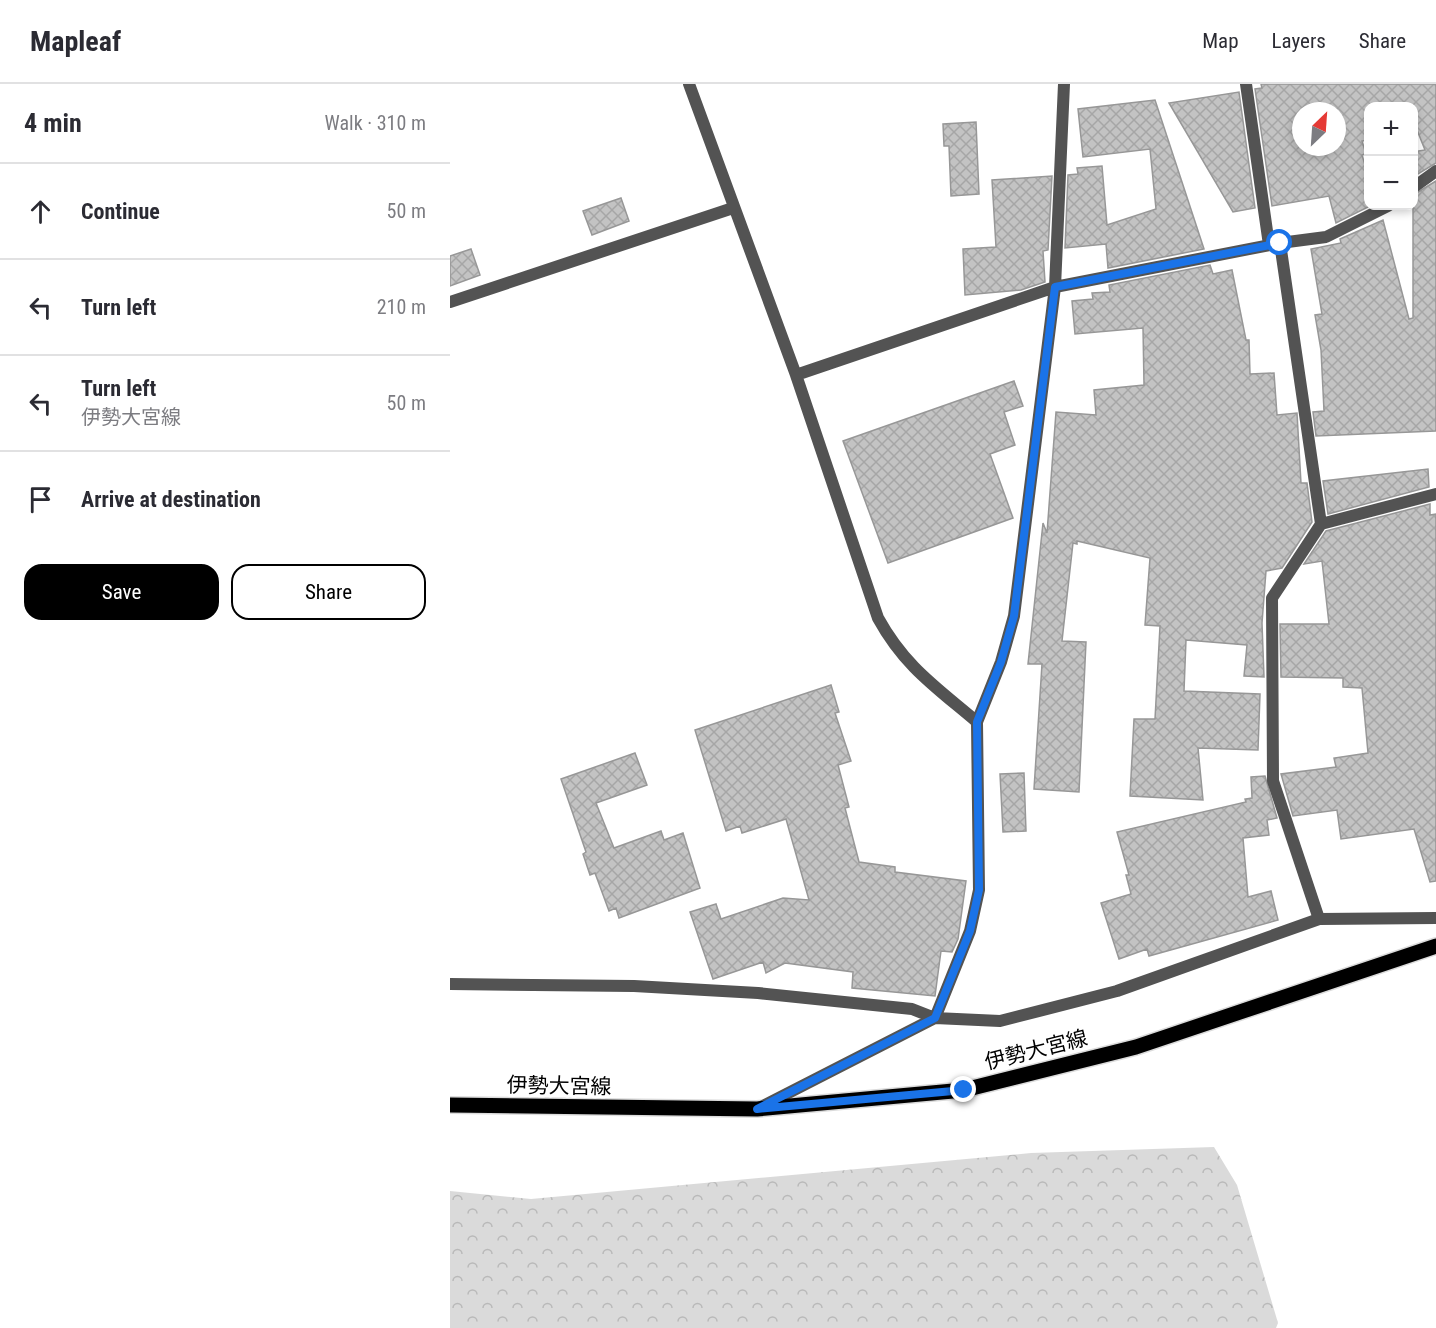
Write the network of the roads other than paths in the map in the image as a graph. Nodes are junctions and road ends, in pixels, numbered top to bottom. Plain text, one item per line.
1 (689, 84) edge
2 (1064, 84) edge
3 (1246, 84) edge
4 (1436, 171) edge
5 (1418, 184) edge
6 (733, 208) junction
7 (1380, 210) edge
8 (1275, 244) junction
9 (1055, 287) junction
10 (450, 302) edge
11 (796, 375) junction
12 (1436, 494) edge
13 (1321, 524) junction
14 (977, 722) junction
15 (1436, 918) edge
16 (1320, 919) junction
17 (1436, 946) edge
18 (450, 984) edge
19 (935, 1018) junction
20 (450, 1105) edge
21 (757, 1109) junction

1 - 6 street
2 - 9 street
3 - 8 street
4 - 5 street
6 - 10 street
6 - 11 street
7 - 8 street
8 - 9 street
8 - 13 street
9 - 11 street
9 - 14 street
11 - 14 street
12 - 13 street
13 - 16 street
14 - 19 street
15 - 16 street
16 - 19 street
17 - 21 main road, 伊勢大宮線
18 - 19 street
19 - 21 street
20 - 21 main road, 伊勢大宮線

